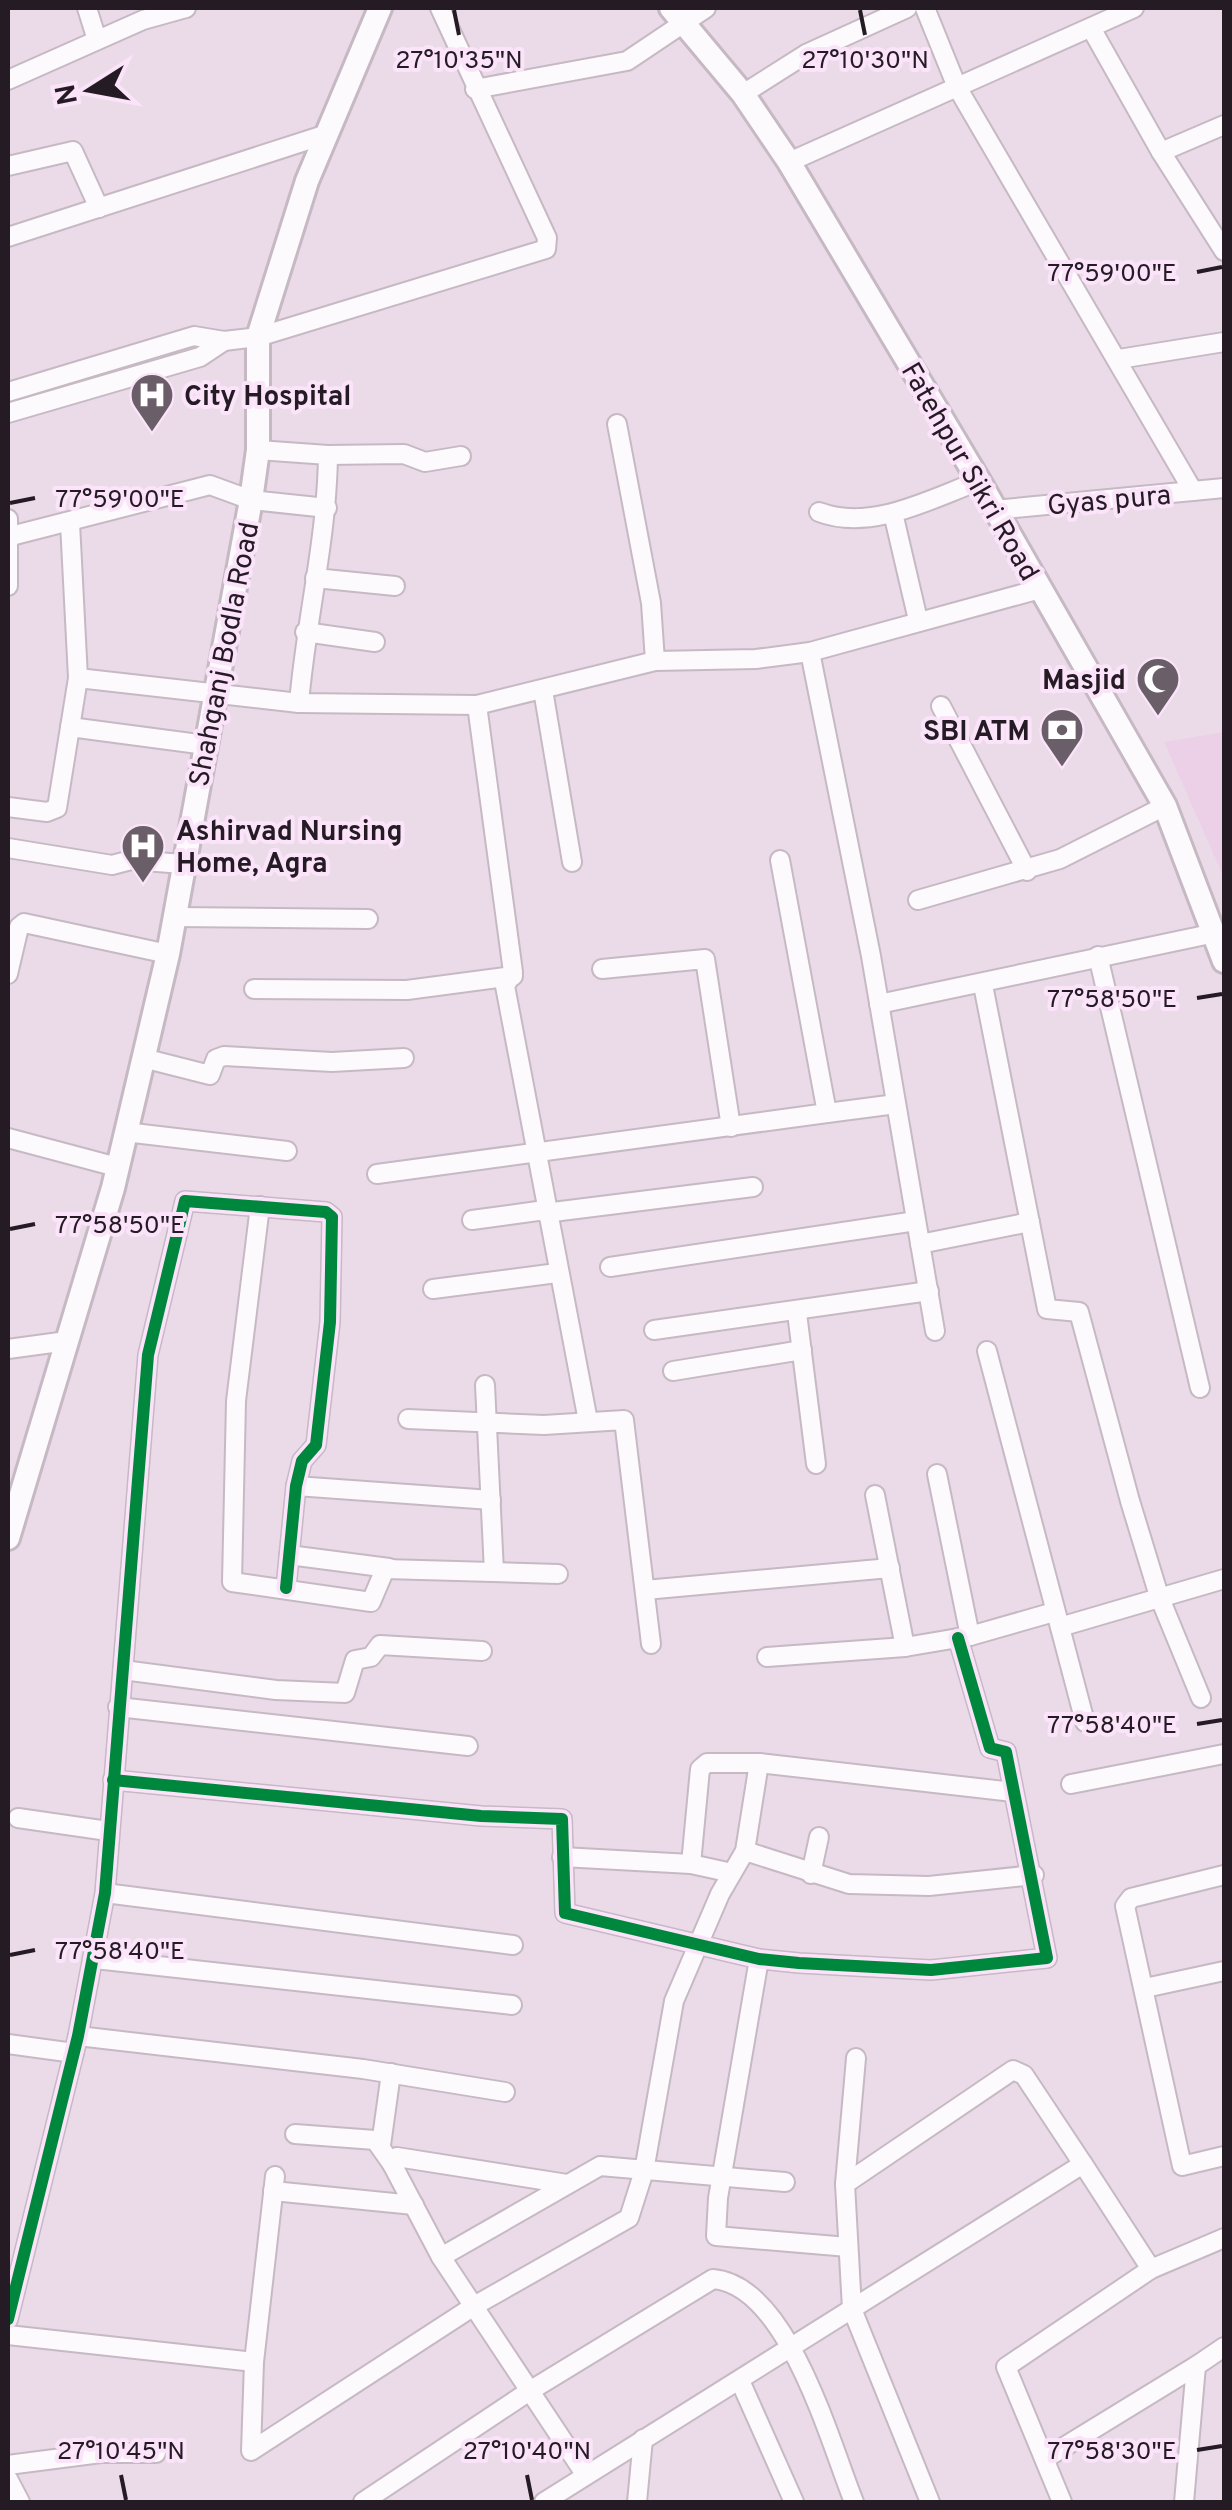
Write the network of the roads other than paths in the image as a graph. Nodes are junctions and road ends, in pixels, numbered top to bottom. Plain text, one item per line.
1 (88, 8) edge
2 (186, 8) edge
3 (380, 8) edge
4 (440, 8) edge
5 (706, 8) edge
6 (907, 8) edge
7 (925, 8) edge
8 (1134, 8) edge
9 (677, 14) edge
10 (1091, 28) junction
11 (96, 40) junction
12 (8, 80) edge
13 (956, 87) junction
14 (476, 89) junction
15 (744, 94) junction
16 (1224, 125) edge
17 (326, 134) junction
18 (1161, 152) junction
19 (789, 162) junction
20 (8, 166) edge
21 (98, 208) junction
22 (8, 237) edge
23 (1224, 252) edge
24 (258, 337) junction
25 (224, 341) junction
26 (1224, 342) edge
27 (1119, 360) junction
28 (8, 392) edge
29 (8, 413) edge
30 (616, 424) dead end
31 (258, 450) junction
32 (328, 455) junction
33 (461, 456) dead end
34 (979, 481) junction
35 (1224, 488) edge
36 (1193, 491) junction
37 (251, 500) junction
38 (327, 508) junction
39 (994, 510) junction
40 (820, 512) dead end
41 (893, 512) junction
42 (70, 523) junction
43 (9, 528) edge
44 (314, 578) junction
45 (8, 586) edge
46 (396, 586) dead end
47 (1040, 589) junction
48 (918, 620) junction
49 (304, 632) junction
50 (374, 642) dead end
51 (810, 652) junction
52 (655, 661) junction
53 (78, 678) junction
54 (216, 690) junction
55 (543, 690) junction
56 (299, 703) junction
57 (477, 705) junction
58 (941, 706) dead end
59 (70, 727) junction
60 (206, 745) junction
61 (1165, 806) junction
62 (8, 807) edge
63 (8, 848) edge
64 (780, 860) dead end
65 (572, 862) dead end
66 (183, 864) junction
67 (1026, 871) junction
68 (918, 900) dead end
69 (1216, 907) edge
70 (174, 917) junction
71 (368, 919) dead end
72 (1215, 933) junction
73 (168, 954) junction
74 (1098, 956) junction
75 (1224, 961) edge
76 (602, 969) dead end
77 (8, 974) edge
78 (513, 976) junction
79 (983, 984) junction
80 (254, 989) dead end
81 (879, 1004) junction
82 (143, 1058) junction
83 (404, 1058) dead end
84 (896, 1104) junction
85 (827, 1113) junction
86 (732, 1127) junction
87 (125, 1132) junction
88 (8, 1138) edge
89 (287, 1151) dead end
90 (534, 1151) junction
91 (118, 1167) junction
92 (378, 1174) dead end
93 (752, 1187) dead end
94 (260, 1206) junction
95 (545, 1212) junction
96 (472, 1220) dead end
97 (916, 1221) junction
98 (1030, 1222) junction
99 (920, 1244) junction
100 (610, 1267) dead end
101 (558, 1273) junction
102 (433, 1289) dead end
103 (929, 1291) junction
104 (797, 1313) junction
105 (654, 1330) dead end
106 (935, 1331) dead end
107 (67, 1341) junction
108 (8, 1349) edge
109 (802, 1350) junction
110 (987, 1351) dead end
111 (672, 1371) dead end
112 (485, 1384) dead end
113 (1200, 1388) dead end
114 (408, 1419) dead end
115 (588, 1421) junction
116 (487, 1422) junction
117 (816, 1464) dead end
118 (937, 1474) dead end
119 (296, 1486) junction
120 (875, 1496) dead end
121 (491, 1500) junction
122 (8, 1538) edge
123 (289, 1555) junction
124 (390, 1568) junction
125 (890, 1568) junction
126 (494, 1572) junction
127 (558, 1574) dead end
128 (1224, 1580) edge
129 (286, 1588) junction
130 (645, 1590) junction
131 (1159, 1596) junction
132 (1057, 1620) junction
133 (964, 1637) junction
134 (651, 1644) dead end
135 (905, 1647) junction
136 (482, 1650) dead end
137 (767, 1657) dead end
138 (123, 1670) junction
139 (1200, 1698) dead end
140 (118, 1707) junction
141 (1084, 1722) dead end
142 (468, 1746) dead end
143 (1224, 1754) edge
144 (759, 1763) junction
145 (113, 1780) junction
146 (1071, 1784) dead end
147 (1014, 1792) junction
148 (18, 1818) dead end
149 (108, 1831) junction
150 (819, 1837) dead end
151 (744, 1851) junction
152 (562, 1857) junction
153 (691, 1864) junction
154 (732, 1873) junction
155 (811, 1874) junction
156 (1034, 1875) junction
157 (1224, 1875) edge
158 (105, 1893) junction
159 (513, 1944) dead end
160 (698, 1944) junction
161 (759, 1958) junction
162 (95, 1960) junction
163 (1224, 1971) edge
164 (1145, 1988) junction
165 (512, 2005) dead end
166 (8, 2044) edge
167 (76, 2044) junction
168 (856, 2058) dead end
169 (391, 2074) junction
170 (505, 2092) dead end
171 (295, 2134) dead end
172 (381, 2145) junction
173 (1224, 2156) edge
174 (392, 2164) junction
175 (1083, 2164) junction
176 (644, 2171) junction
177 (722, 2180) junction
178 (785, 2182) dead end
179 (568, 2184) junction
180 (844, 2184) junction
181 (414, 2206) junction
182 (1224, 2238) edge
183 (848, 2247) junction
184 (441, 2257) junction
185 (1151, 2269) junction
186 (474, 2306) junction
187 (852, 2309) junction
188 (8, 2319) edge
189 (8, 2335) edge
190 (1224, 2347) edge
191 (793, 2349) junction
192 (254, 2362) junction
193 (1196, 2366) junction
194 (741, 2383) junction
195 (528, 2392) junction
196 (644, 2439) junction
197 (156, 2454) dead end
198 (1046, 2458) junction
199 (8, 2465) edge
200 (585, 2474) junction
201 (8, 2479) edge
202 (20, 2502) edge
203 (364, 2502) edge
204 (544, 2502) edge
205 (638, 2502) edge
206 (794, 2502) edge
207 (854, 2502) edge
208 (930, 2502) edge
209 (1062, 2502) edge
210 (1184, 2502) edge

1 - 11 street
2 - 11 street
3 - 17 main road, Shahganj Bodla Road
4 - 14 street
5 - 9 street
6 - 15 street
7 - 13 street
8 - 10 street
9 - 14 street
9 - 15 main road, Fatehpur Sikri Road
10 - 13 street
10 - 18 street
11 - 12 street
13 - 19 street
13 - 27 street
14 - 24 street
15 - 19 main road, Fatehpur Sikri Road
16 - 18 street
17 - 21 street
17 - 24 main road, Shahganj Bodla Road
18 - 23 street
19 - 34 main road, Fatehpur Sikri Road
20 - 21 street
21 - 22 street
24 - 25 street
24 - 31 main road, Shahganj Bodla Road
25 - 28 street
25 - 29 street
26 - 27 street
27 - 36 street
30 - 52 street
31 - 32 street
31 - 37 main road, Shahganj Bodla Road
32 - 33 street
32 - 38 street
34 - 39 main road, Fatehpur Sikri Road
34 - 41 street
35 - 36 street, Gyas pura
36 - 39 street, Gyas pura
37 - 38 street
37 - 42 street
37 - 54 main road, Shahganj Bodla Road
38 - 44 street
39 - 47 main road, Fatehpur Sikri Road
40 - 41 street
41 - 48 street
42 - 43 street
42 - 53 street
43 - 45 street
44 - 46 street
44 - 49 street
47 - 48 street
47 - 61 main road, Fatehpur Sikri Road
48 - 51 street
49 - 50 street
49 - 56 street
51 - 52 street
51 - 81 street
52 - 55 street
53 - 54 street
53 - 59 street
54 - 56 street
54 - 60 main road, Shahganj Bodla Road
55 - 57 street
55 - 65 street
56 - 57 street
57 - 78 street
58 - 67 street
59 - 60 street
59 - 62 street
60 - 66 main road, Shahganj Bodla Road
61 - 67 street
61 - 69 main road, Fatehpur Sikri Road
63 - 66 street
64 - 85 street
66 - 70 main road, Shahganj Bodla Road
67 - 68 street
69 - 72 main road, Fatehpur Sikri Road
70 - 71 street
70 - 73 main road, Shahganj Bodla Road
72 - 74 street
72 - 75 main road, Fatehpur Sikri Road
73 - 77 street
73 - 82 main road, Shahganj Bodla Road
74 - 79 street
74 - 113 street
76 - 86 street
78 - 80 street
78 - 90 street
79 - 81 street
79 - 98 street
81 - 84 street
82 - 83 street
82 - 87 main road, Shahganj Bodla Road
84 - 85 street
84 - 97 street
85 - 86 street
86 - 90 street
87 - 89 street
87 - 91 main road, Shahganj Bodla Road
88 - 91 street
90 - 92 street
90 - 95 street
91 - 107 main road, Shahganj Bodla Road
93 - 95 street
94 - 119 street
94 - 129 street
94 - 138 street
95 - 96 street
95 - 101 street
97 - 99 street
97 - 100 street
98 - 99 street
98 - 131 street
99 - 103 street
101 - 102 street
101 - 115 street
103 - 104 street
103 - 106 street
104 - 105 street
104 - 109 street
107 - 108 street
107 - 122 main road, Shahganj Bodla Road
109 - 111 street
109 - 117 street
110 - 132 street
112 - 116 street
114 - 116 street
115 - 116 street
115 - 130 street
116 - 121 street
118 - 133 street
119 - 121 street
119 - 123 street
120 - 125 street
121 - 126 street
123 - 124 street
123 - 129 street
124 - 126 street
124 - 129 street
125 - 130 street
125 - 135 street
126 - 127 street
128 - 131 street
130 - 134 street
131 - 132 street
131 - 139 street
132 - 133 street
132 - 141 street
133 - 135 street
133 - 147 street
135 - 137 street
136 - 138 street
138 - 140 street
140 - 142 street
140 - 145 street
143 - 146 street
144 - 147 street
144 - 151 street
144 - 153 street
145 - 149 street
145 - 152 street
147 - 156 street
148 - 149 street
149 - 158 street
150 - 155 street
151 - 154 street
151 - 155 street
152 - 153 street
152 - 160 street
153 - 154 street
154 - 160 street
155 - 156 street
156 - 161 street
157 - 164 street
158 - 159 street
158 - 162 street
160 - 161 street
160 - 176 street
161 - 177 street
162 - 165 street
162 - 167 street
163 - 164 street
164 - 173 street
166 - 167 street
167 - 169 street
167 - 188 street
168 - 180 street
169 - 170 street
169 - 172 street
171 - 172 street
172 - 174 street
174 - 179 street
174 - 181 street
175 - 180 street
175 - 185 street
175 - 187 street
176 - 177 street
176 - 179 street
176 - 186 street
177 - 178 street
177 - 183 street
179 - 184 street
180 - 183 street
181 - 184 street
181 - 192 street
182 - 185 street
183 - 187 street
184 - 186 street
185 - 198 street
186 - 192 street
186 - 195 street
187 - 191 street
187 - 208 street
189 - 192 street
190 - 193 street
191 - 194 street
191 - 195 street
191 - 207 street
193 - 198 street
193 - 210 street
194 - 196 street
194 - 206 street
195 - 200 street
195 - 203 street
196 - 200 street
196 - 205 street
197 - 199 street
198 - 209 street
200 - 204 street
201 - 202 street

